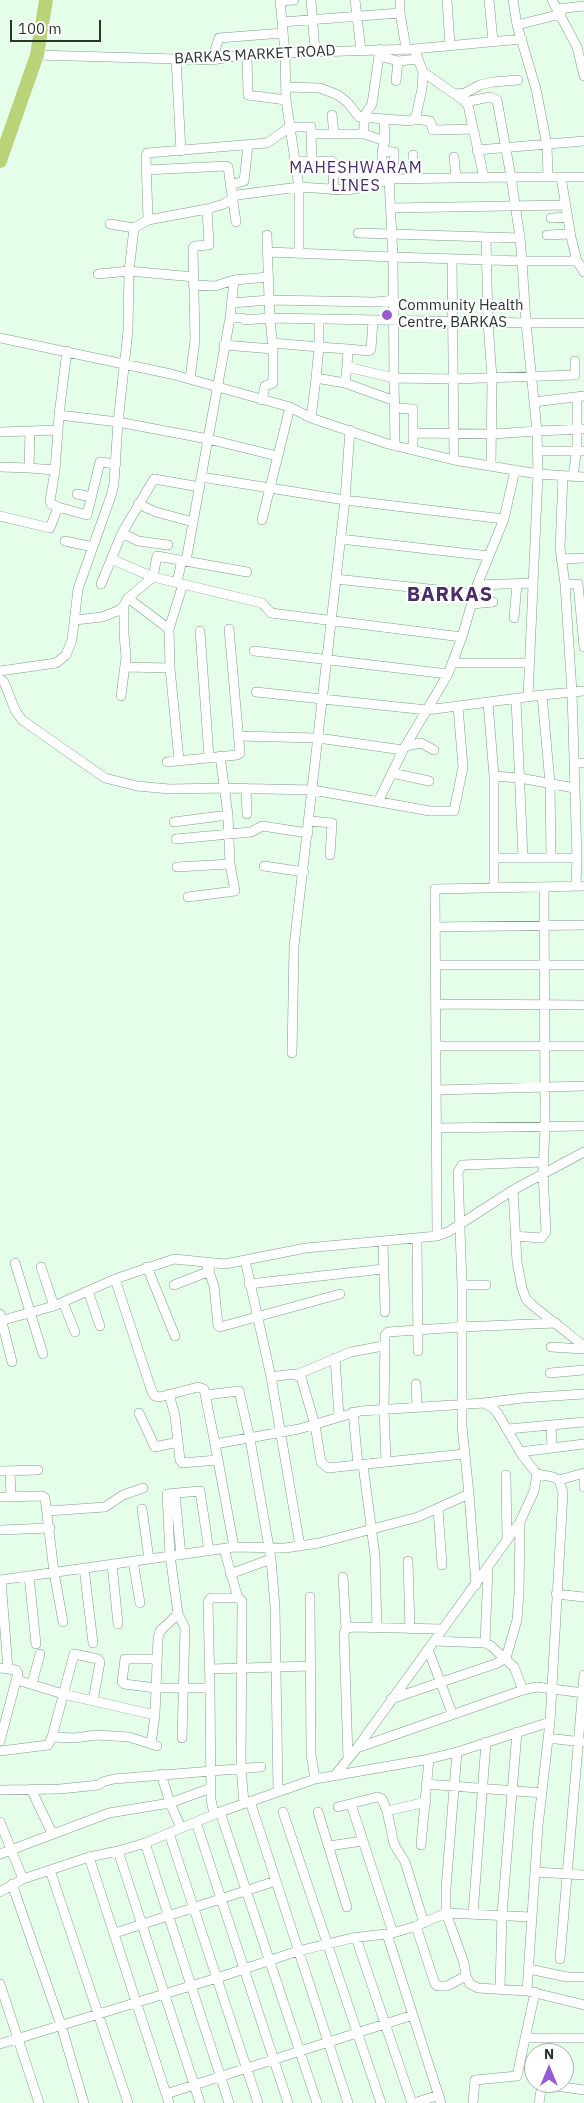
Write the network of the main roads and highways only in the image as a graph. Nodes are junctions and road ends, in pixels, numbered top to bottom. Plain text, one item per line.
1 (46, 0) edge
2 (0, 161) edge

1 - 2 highway

